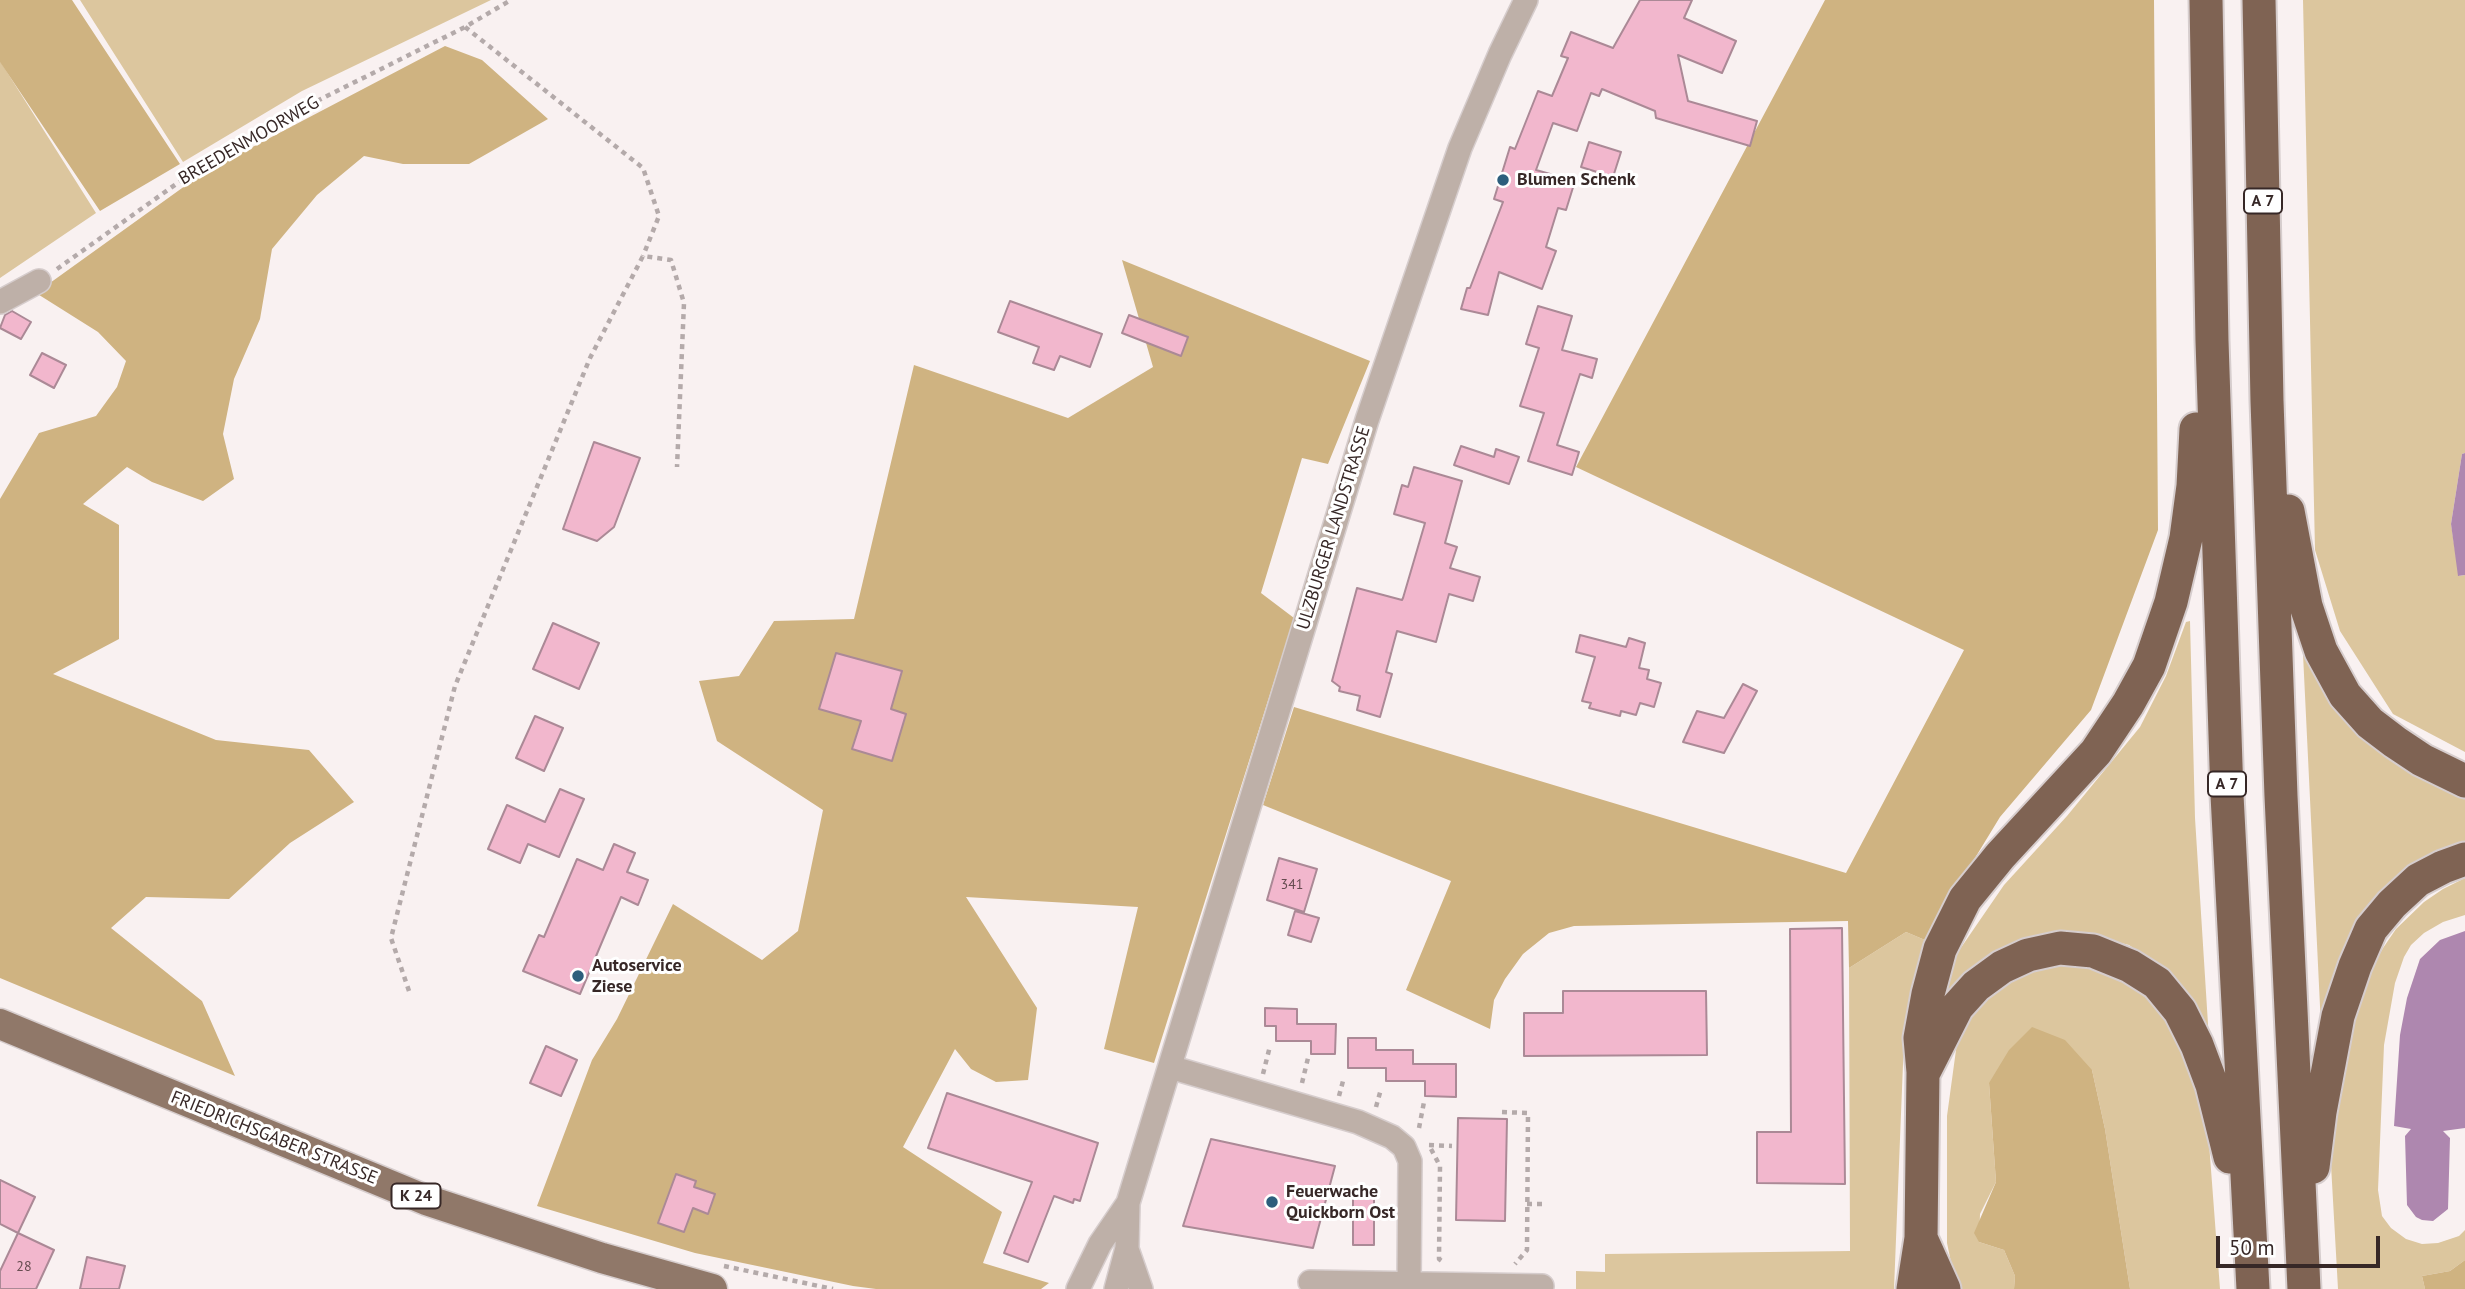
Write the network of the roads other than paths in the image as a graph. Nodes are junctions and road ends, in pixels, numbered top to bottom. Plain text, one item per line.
1 (1526, 0) edge
2 (2206, 0) edge
3 (2259, 0) edge
4 (39, 281) road end
5 (0, 302) edge
6 (2212, 341) junction
7 (2267, 401) junction
8 (2465, 782) edge
9 (2465, 859) edge
10 (0, 1024) edge
11 (1170, 1067) junction
12 (1923, 1072) junction
13 (1128, 1203) junction
14 (2248, 1227) junction
15 (1921, 1238) junction
16 (1127, 1248) junction
17 (2302, 1252) junction
18 (718, 1277) edge
19 (1310, 1282) dead end
20 (1409, 1285) junction
21 (1542, 1286) dead end
22 (1079, 1289) edge
23 (1116, 1289) edge
24 (1141, 1289) edge
25 (1913, 1289) edge
26 (1944, 1289) edge
27 (2253, 1289) edge
28 (2304, 1289) edge

1 - 11 street, ULZBURGER LANDSTRASSE
2 - 6 highway, A 7
3 - 7 highway, A 7
4 - 5 street
6 - 12 highway
6 - 14 highway, A 7
7 - 8 highway
7 - 17 highway, A 7
9 - 17 highway
10 - 18 main road, FRIEDRICHSGABER STRASSE / K 24
11 - 13 street, ULZBURGER LANDSTRASSE
11 - 20 street
12 - 14 highway
12 - 15 highway
13 - 16 street, ULZBURGER LANDSTRASSE
13 - 22 street, ULZBURGER LANDSTRASSE
14 - 27 highway, A 7
15 - 25 highway
15 - 26 highway
16 - 23 street, ULZBURGER LANDSTRASSE
16 - 24 street, ULZBURGER LANDSTRASSE
17 - 28 highway, A 7
19 - 20 street
20 - 21 street

